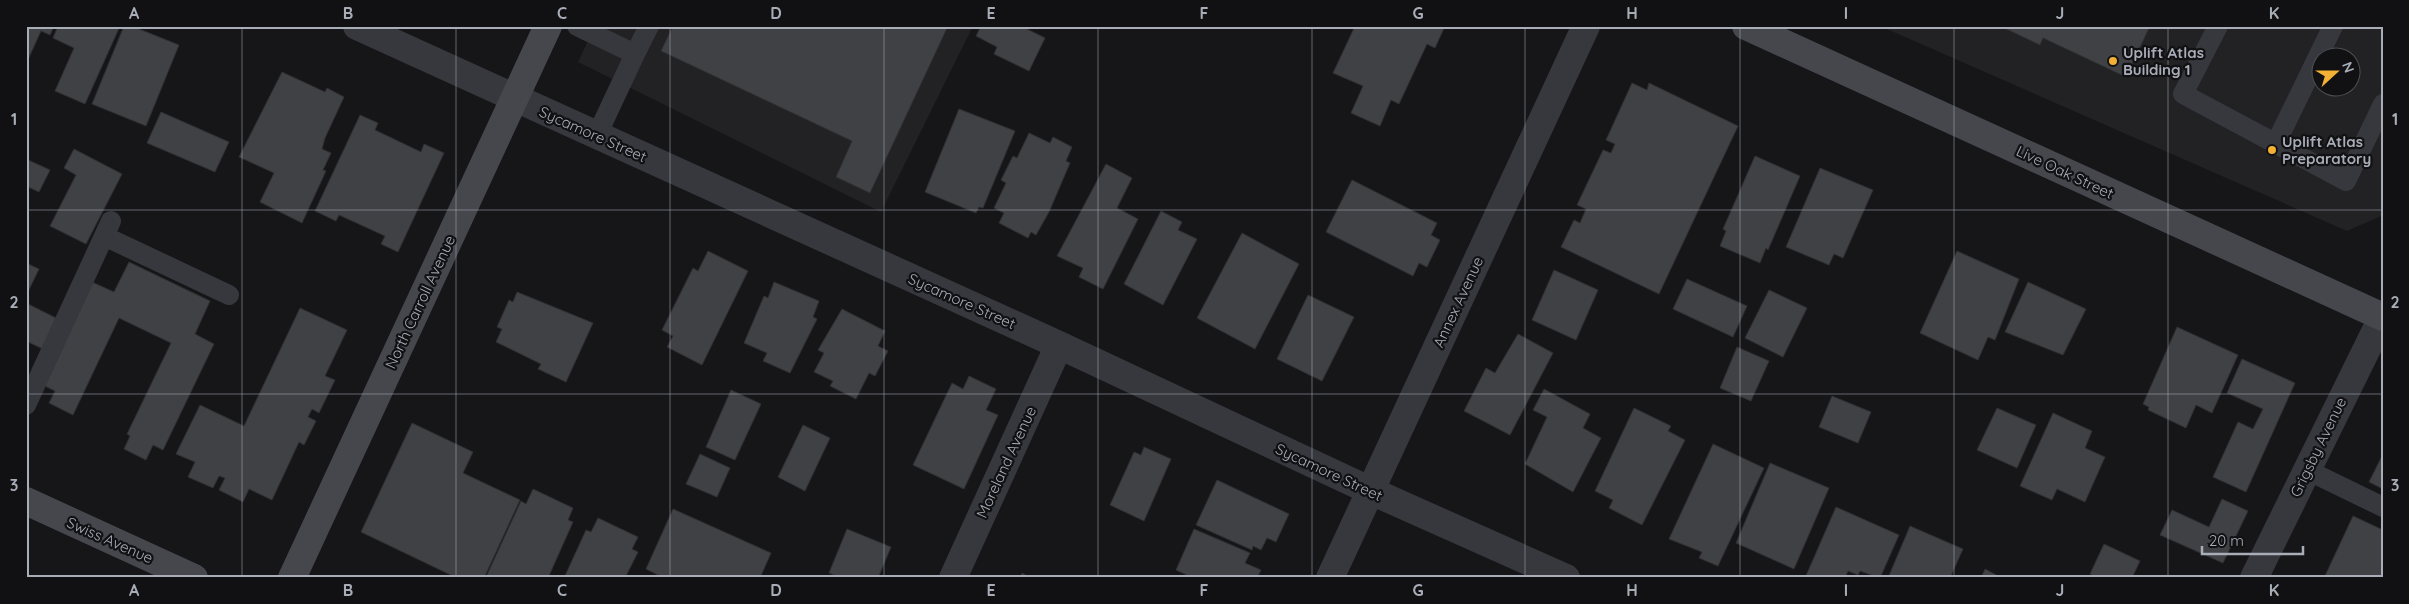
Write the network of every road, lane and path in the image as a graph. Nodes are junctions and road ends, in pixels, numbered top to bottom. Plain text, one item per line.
1 (357, 26) edge
2 (548, 26) edge
3 (577, 26) edge
4 (649, 26) edge
5 (1586, 26) edge
6 (1746, 26) edge
7 (2218, 26) edge
8 (2333, 26) edge
9 (636, 54) junction
10 (515, 98) junction
11 (2383, 104) edge
12 (597, 135) junction
13 (2276, 143) junction
14 (229, 295) dead end
15 (2383, 316) edge
16 (1059, 345) junction
17 (26, 405) edge
18 (2307, 470) junction
19 (1371, 492) junction
20 (26, 501) edge
21 (2383, 507) edge
22 (194, 578) edge
23 (292, 578) edge
24 (953, 578) edge
25 (1330, 578) edge
26 (1566, 578) edge
27 (2254, 578) edge

1 - 10 street, Sycamore Street
2 - 10 street, North Carroll Avenue
3 - 9 lane
4 - 9 lane
5 - 19 street, Annex Avenue
6 - 15 street, Live Oak Street
7 - 13 lane
8 - 13 lane
9 - 12 lane
10 - 12 street, Sycamore Street
10 - 23 street, North Carroll Avenue
11 - 13 lane
12 - 16 street, Sycamore Street
14 - 17 lane
15 - 18 street, Grigsby Avenue
16 - 19 street, Sycamore Street
16 - 24 street, Moreland Avenue
18 - 21 lane
18 - 27 street, Grigsby Avenue
19 - 25 street, Annex Avenue
19 - 26 street, Sycamore Street
20 - 22 street, Swiss Avenue

